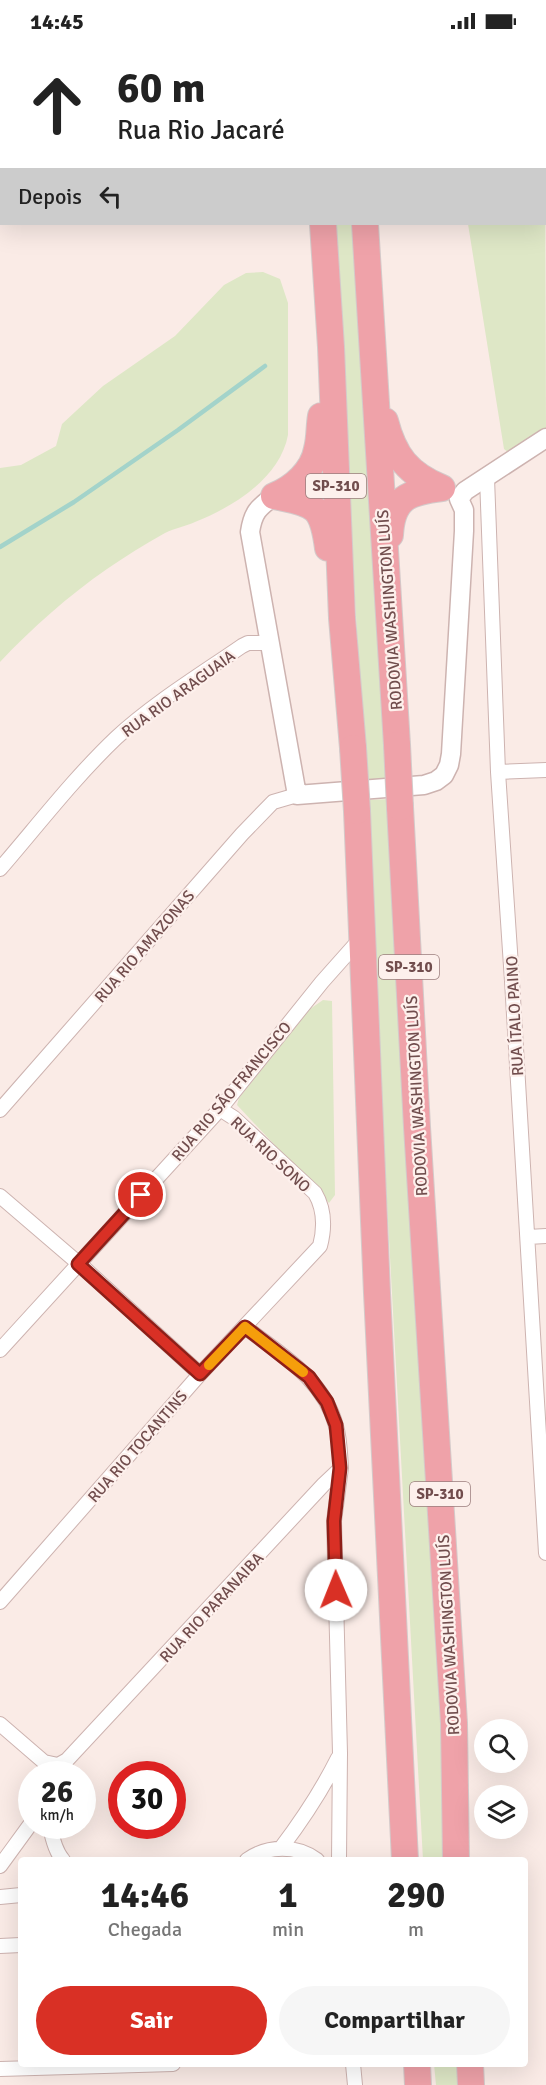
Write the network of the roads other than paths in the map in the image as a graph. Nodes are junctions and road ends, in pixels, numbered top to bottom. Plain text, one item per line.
1 (323, 225) edge
2 (365, 225) edge
3 (371, 331) junction
4 (331, 347) junction
5 (546, 438) edge
6 (487, 478) junction
7 (450, 493) junction
8 (274, 496) junction
9 (390, 613) junction
10 (342, 618) junction
11 (268, 643) junction
12 (546, 770) edge
13 (498, 772) junction
14 (297, 795) junction
15 (0, 868) edge
16 (363, 936) junction
17 (220, 1108) junction
18 (0, 1110) edge
19 (0, 1196) edge
20 (320, 1201) joint
21 (546, 1236) edge
22 (528, 1237) junction
23 (78, 1264) junction
24 (245, 1327) junction
25 (0, 1350) edge
26 (200, 1374) junction
27 (340, 1468) junction
28 (546, 1553) edge
29 (0, 1602) edge
30 (0, 1724) edge
31 (340, 1753) junction
32 (68, 1760) joint
33 (20, 1839) edge
34 (53, 1839) edge
35 (282, 1848) junction
36 (59, 1857) edge
37 (253, 1857) edge
38 (310, 1857) edge
39 (339, 1857) edge
40 (405, 1857) edge
41 (456, 1857) edge
42 (0, 1866) edge
43 (18, 1895) edge
44 (0, 1897) edge
45 (18, 1945) edge
46 (0, 1946) edge
47 (69, 2067) edge
48 (353, 2067) edge
49 (417, 2067) edge
50 (470, 2067) edge
51 (0, 2069) edge
52 (355, 2085) edge
53 (418, 2085) edge
54 (471, 2085) edge

1 - 4 highway, SP-310
2 - 3 highway, RODOVIA WASHINGTON LUÍS / SP-310
3 - 7 highway
3 - 9 highway, RODOVIA WASHINGTON LUÍS / SP-310
4 - 8 highway
4 - 10 highway, SP-310
5 - 6 street
6 - 7 street
6 - 13 street, RUA ÍTALO PAINO
7 - 9 highway
7 - 14 street
8 - 10 highway
8 - 11 street
9 - 41 highway, RODOVIA WASHINGTON LUÍS / SP-310, bridge
10 - 16 highway, SP-310, bridge
11 - 14 street
11 - 15 street, RUA RIO ARAGUAIA
12 - 13 street
13 - 22 street, RUA ÍTALO PAINO
14 - 18 street, RUA RIO AMAZONAS
16 - 17 street, RUA RIO SÃO FRANCISCO
16 - 40 highway, SP-310
17 - 20 street, RUA RIO SONO
17 - 23 street, RUA RIO SÃO FRANCISCO
19 - 23 street
20 - 24 street, RUA RIO TOCANTINS
21 - 22 street
22 - 28 street, RUA ÍTALO PAINO
23 - 25 street, RUA RIO SÃO FRANCISCO
23 - 26 street
24 - 26 street, RUA RIO TOCANTINS
24 - 27 street
26 - 29 street, RUA RIO TOCANTINS
27 - 31 street
27 - 32 street, RUA RIO PARANAIBA
30 - 32 street
31 - 35 street
31 - 39 street
33 - 42 street
34 - 36 street
35 - 37 street
35 - 38 street
43 - 44 street
45 - 46 street
47 - 51 street
48 - 52 street
49 - 53 highway
50 - 54 highway

